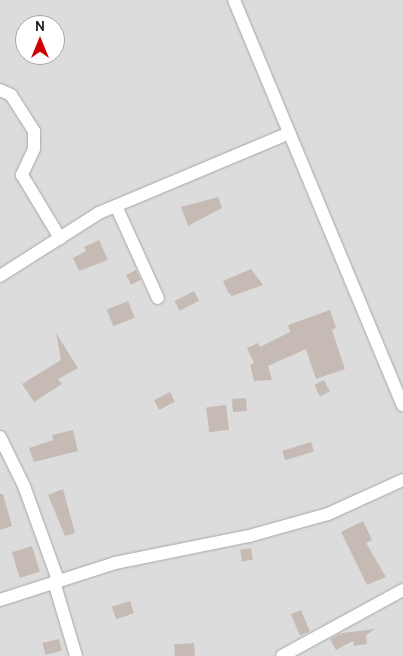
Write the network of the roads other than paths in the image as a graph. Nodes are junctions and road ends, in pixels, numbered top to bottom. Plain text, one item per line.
1 (234, 0) edge
2 (0, 90) edge
3 (289, 133) junction
4 (116, 206) junction
5 (60, 238) junction
6 (0, 276) edge
7 (158, 298) dead end
8 (398, 379) edge
9 (403, 405) edge
10 (0, 437) edge
11 (403, 480) edge
12 (56, 581) junction
13 (403, 590) edge
14 (0, 600) edge
15 (76, 656) edge
16 (282, 656) edge

1 - 3 street
2 - 5 street
3 - 4 street
3 - 8 street
4 - 5 street
4 - 7 street
5 - 6 street
8 - 9 street
10 - 12 street
11 - 12 street
12 - 14 street
12 - 15 street
13 - 16 street

